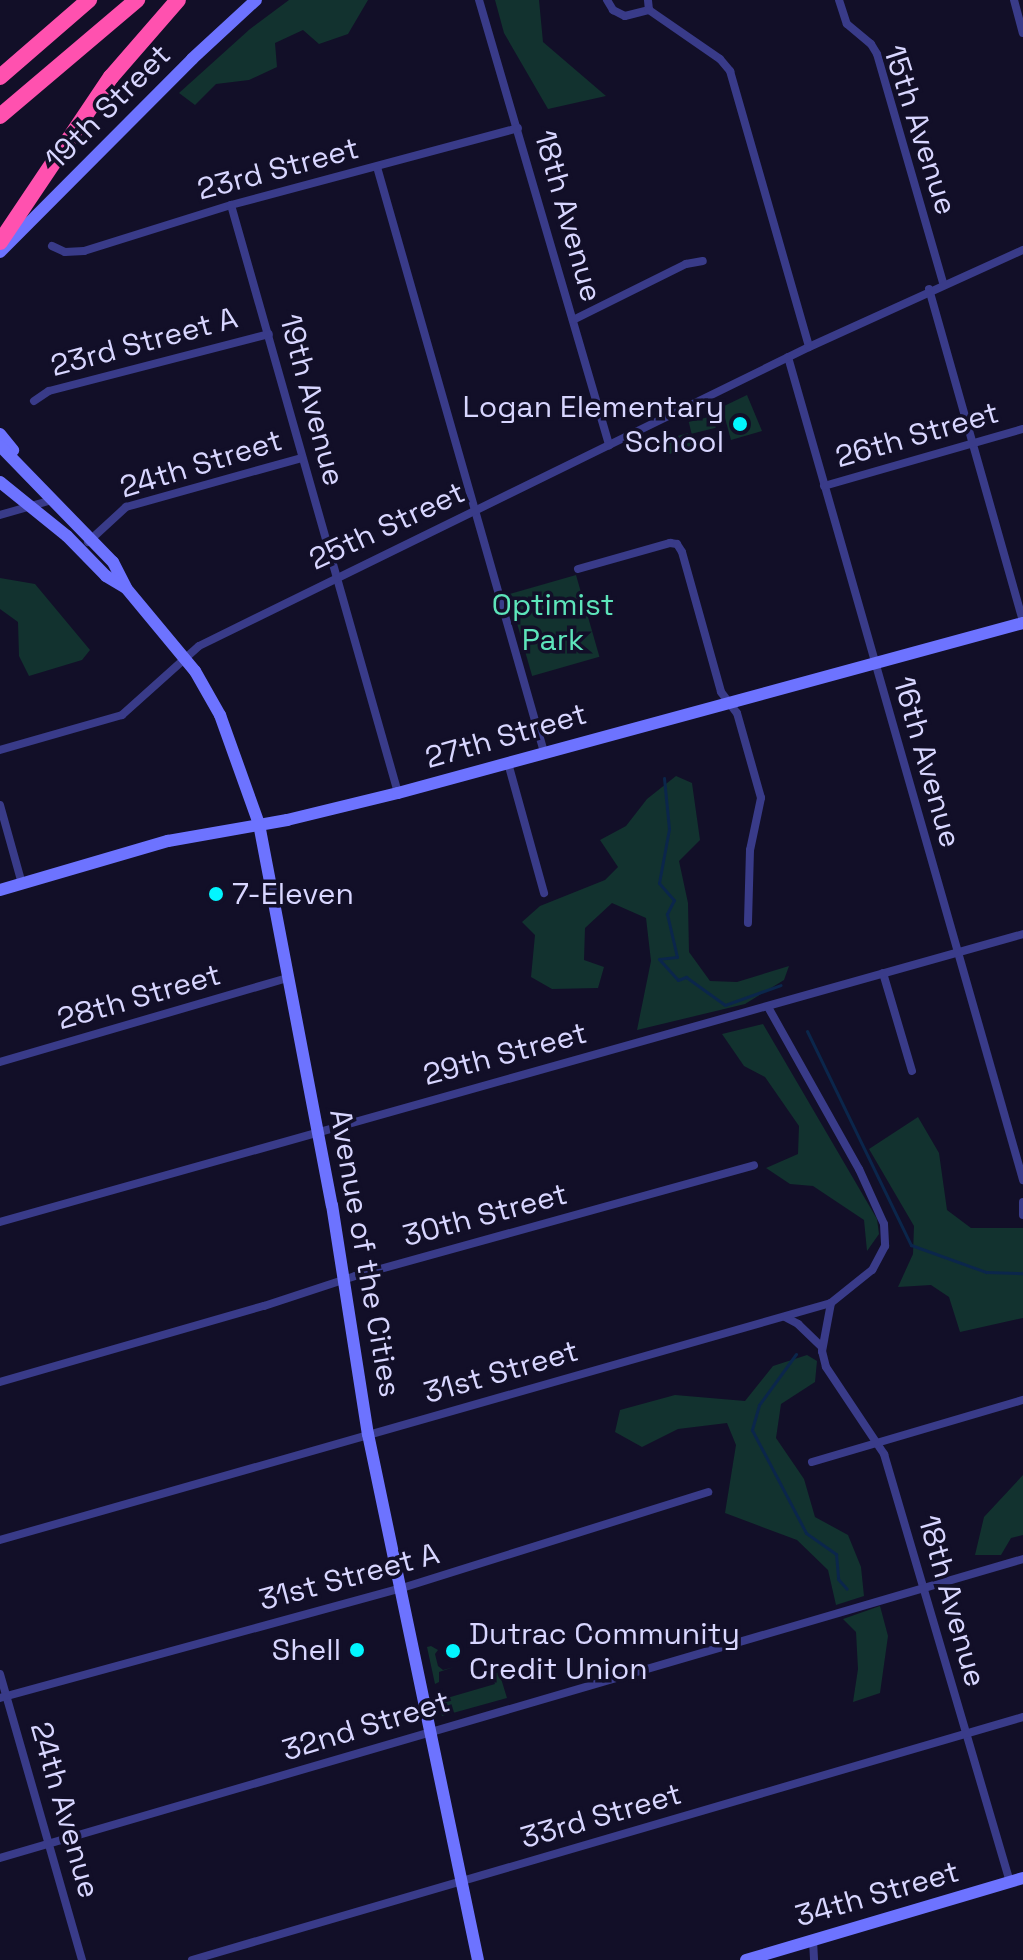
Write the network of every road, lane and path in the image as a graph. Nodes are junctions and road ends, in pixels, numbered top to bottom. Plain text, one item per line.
1 (89, 0) edge
2 (137, 0) edge
3 (178, 0) edge
4 (256, 0) edge
5 (479, 0) edge
6 (607, 0) edge
7 (839, 0) edge
8 (1014, 0) edge
9 (649, 5) edge
10 (1023, 33) edge
11 (0, 77) edge
12 (0, 116) edge
13 (518, 128) junction
14 (377, 167) junction
15 (231, 205) junction
16 (0, 242) edge
17 (52, 246) dead end
18 (1023, 250) edge
19 (0, 252) edge
20 (703, 261) dead end
21 (943, 283) junction
22 (929, 289) junction
23 (573, 320) junction
24 (269, 334) junction
25 (809, 347) junction
26 (788, 357) junction
27 (34, 401) dead end
28 (1023, 429) edge
29 (0, 434) edge
30 (974, 443) junction
31 (609, 445) junction
32 (0, 446) edge
33 (302, 458) junction
34 (0, 482) edge
35 (824, 486) junction
36 (52, 500) junction
37 (32, 506) junction
38 (473, 512) junction
39 (0, 515) edge
40 (86, 545) junction
41 (578, 569) dead end
42 (336, 576) junction
43 (1023, 622) edge
44 (184, 656) junction
45 (874, 663) junction
46 (729, 702) junction
47 (0, 750) edge
48 (544, 752) junction
49 (508, 763) junction
50 (398, 793) junction
51 (0, 805) edge
52 (259, 824) junction
53 (22, 884) junction
54 (0, 890) edge
55 (544, 893) dead end
56 (748, 923) dead end
57 (1023, 934) edge
58 (957, 952) junction
59 (883, 973) junction
60 (291, 977) junction
61 (768, 1007) junction
62 (0, 1062) edge
63 (912, 1071) dead end
64 (318, 1131) junction
65 (754, 1165) dead end
66 (1023, 1180) edge
67 (1023, 1202) edge
68 (1023, 1215) edge
69 (0, 1222) edge
70 (344, 1280) junction
71 (831, 1303) junction
72 (784, 1317) junction
73 (822, 1347) junction
74 (0, 1382) edge
75 (1023, 1400) edge
76 (368, 1434) junction
77 (879, 1443) junction
78 (812, 1462) dead end
79 (708, 1492) dead end
80 (0, 1540) edge
81 (1023, 1559) edge
82 (402, 1588) junction
83 (924, 1588) junction
84 (0, 1674) edge
85 (3, 1697) edge
86 (1023, 1717) edge
87 (432, 1732) junction
88 (966, 1734) junction
89 (50, 1844) junction
90 (0, 1858) edge
91 (1017, 1880) edge
92 (463, 1882) junction
93 (813, 1940) junction
94 (82, 1960) edge
95 (192, 1960) edge
96 (478, 1960) edge
97 (746, 1960) edge
98 (814, 1960) edge

1 - 11 highway
2 - 12 highway
3 - 16 highway
4 - 19 main road, 19th Street
5 - 13 street, 18th Avenue
6 - 9 street
7 - 21 street, 15th Avenue
8 - 10 street
9 - 25 street
13 - 14 street, 23rd Street
13 - 23 street, 18th Avenue
14 - 15 street, 23rd Street
14 - 38 street
15 - 17 street, 23rd Street
15 - 24 street, 19th Avenue
18 - 21 street, 25th Street
20 - 23 street
21 - 22 street, 25th Street
22 - 25 street, 25th Street
22 - 30 street
23 - 31 street, 18th Avenue
24 - 27 street, 23rd Street A
24 - 33 street, 19th Avenue
25 - 26 street, 25th Street
26 - 31 street, 25th Street
26 - 35 street, 16th Avenue
28 - 30 street, 26th Street
29 - 36 main road
30 - 35 street, 26th Street
30 - 43 street
31 - 38 street, 25th Street
32 - 36 main road, Avenue of the Cities
33 - 40 street, 24th Street
33 - 42 street, 19th Avenue
34 - 37 main road, Avenue of the Cities
35 - 45 street, 16th Avenue
36 - 37 street
36 - 40 main road, Avenue of the Cities
37 - 39 street
37 - 40 main road, Avenue of the Cities
38 - 42 street, 25th Street
38 - 48 street
40 - 44 main road, Avenue of the Cities
41 - 46 street
42 - 44 street, 25th Street
42 - 50 street, 19th Avenue
43 - 45 main road, 27th Street
44 - 47 street, 25th Street
44 - 52 main road, Avenue of the Cities
45 - 46 main road, 27th Street
45 - 58 street, 16th Avenue
46 - 48 main road, 27th Street
46 - 56 street
48 - 49 main road, 27th Street
49 - 50 main road, 27th Street
49 - 55 street
50 - 52 main road, 27th Street
51 - 53 street
52 - 53 main road, 27th Street
52 - 60 main road, Avenue of the Cities
53 - 54 main road, 27th Street
57 - 58 street, 29th Street
58 - 59 street, 29th Street
58 - 66 street, 16th Avenue
59 - 61 street, 29th Street
59 - 63 street
60 - 62 street, 28th Street
60 - 64 main road, Avenue of the Cities
61 - 64 street, 29th Street
61 - 71 street
64 - 69 street, 29th Street
64 - 70 main road, Avenue of the Cities
65 - 70 street, 30th Street
67 - 68 street
70 - 74 street, 30th Street
70 - 76 main road, Avenue of the Cities
71 - 72 street, 31st Street
71 - 73 street
72 - 73 street, 18th Avenue
72 - 76 street, 31st Street
73 - 77 street, 18th Avenue
75 - 77 street
76 - 80 street, 31st Street
76 - 82 main road, Avenue of the Cities
77 - 78 street
77 - 83 street, 18th Avenue
79 - 82 street, 31st Street A
81 - 83 street, 32nd Street
82 - 85 street, 31st Street A
82 - 87 main road, Avenue of the Cities
83 - 87 street, 32nd Street
83 - 88 street, 18th Avenue
84 - 85 street, 24th Avenue
85 - 89 street, 24th Avenue
86 - 88 street, 33rd Street
87 - 89 street, 32nd Street
87 - 92 main road, Avenue of the Cities
88 - 91 street, 18th Avenue
88 - 92 street, 33rd Street
89 - 90 street, 32nd Street
89 - 94 street, 24th Avenue
91 - 93 main road, 34th Street
92 - 95 street, 33rd Street
92 - 96 main road, Avenue of the Cities
93 - 97 main road, 34th Street
93 - 98 street

